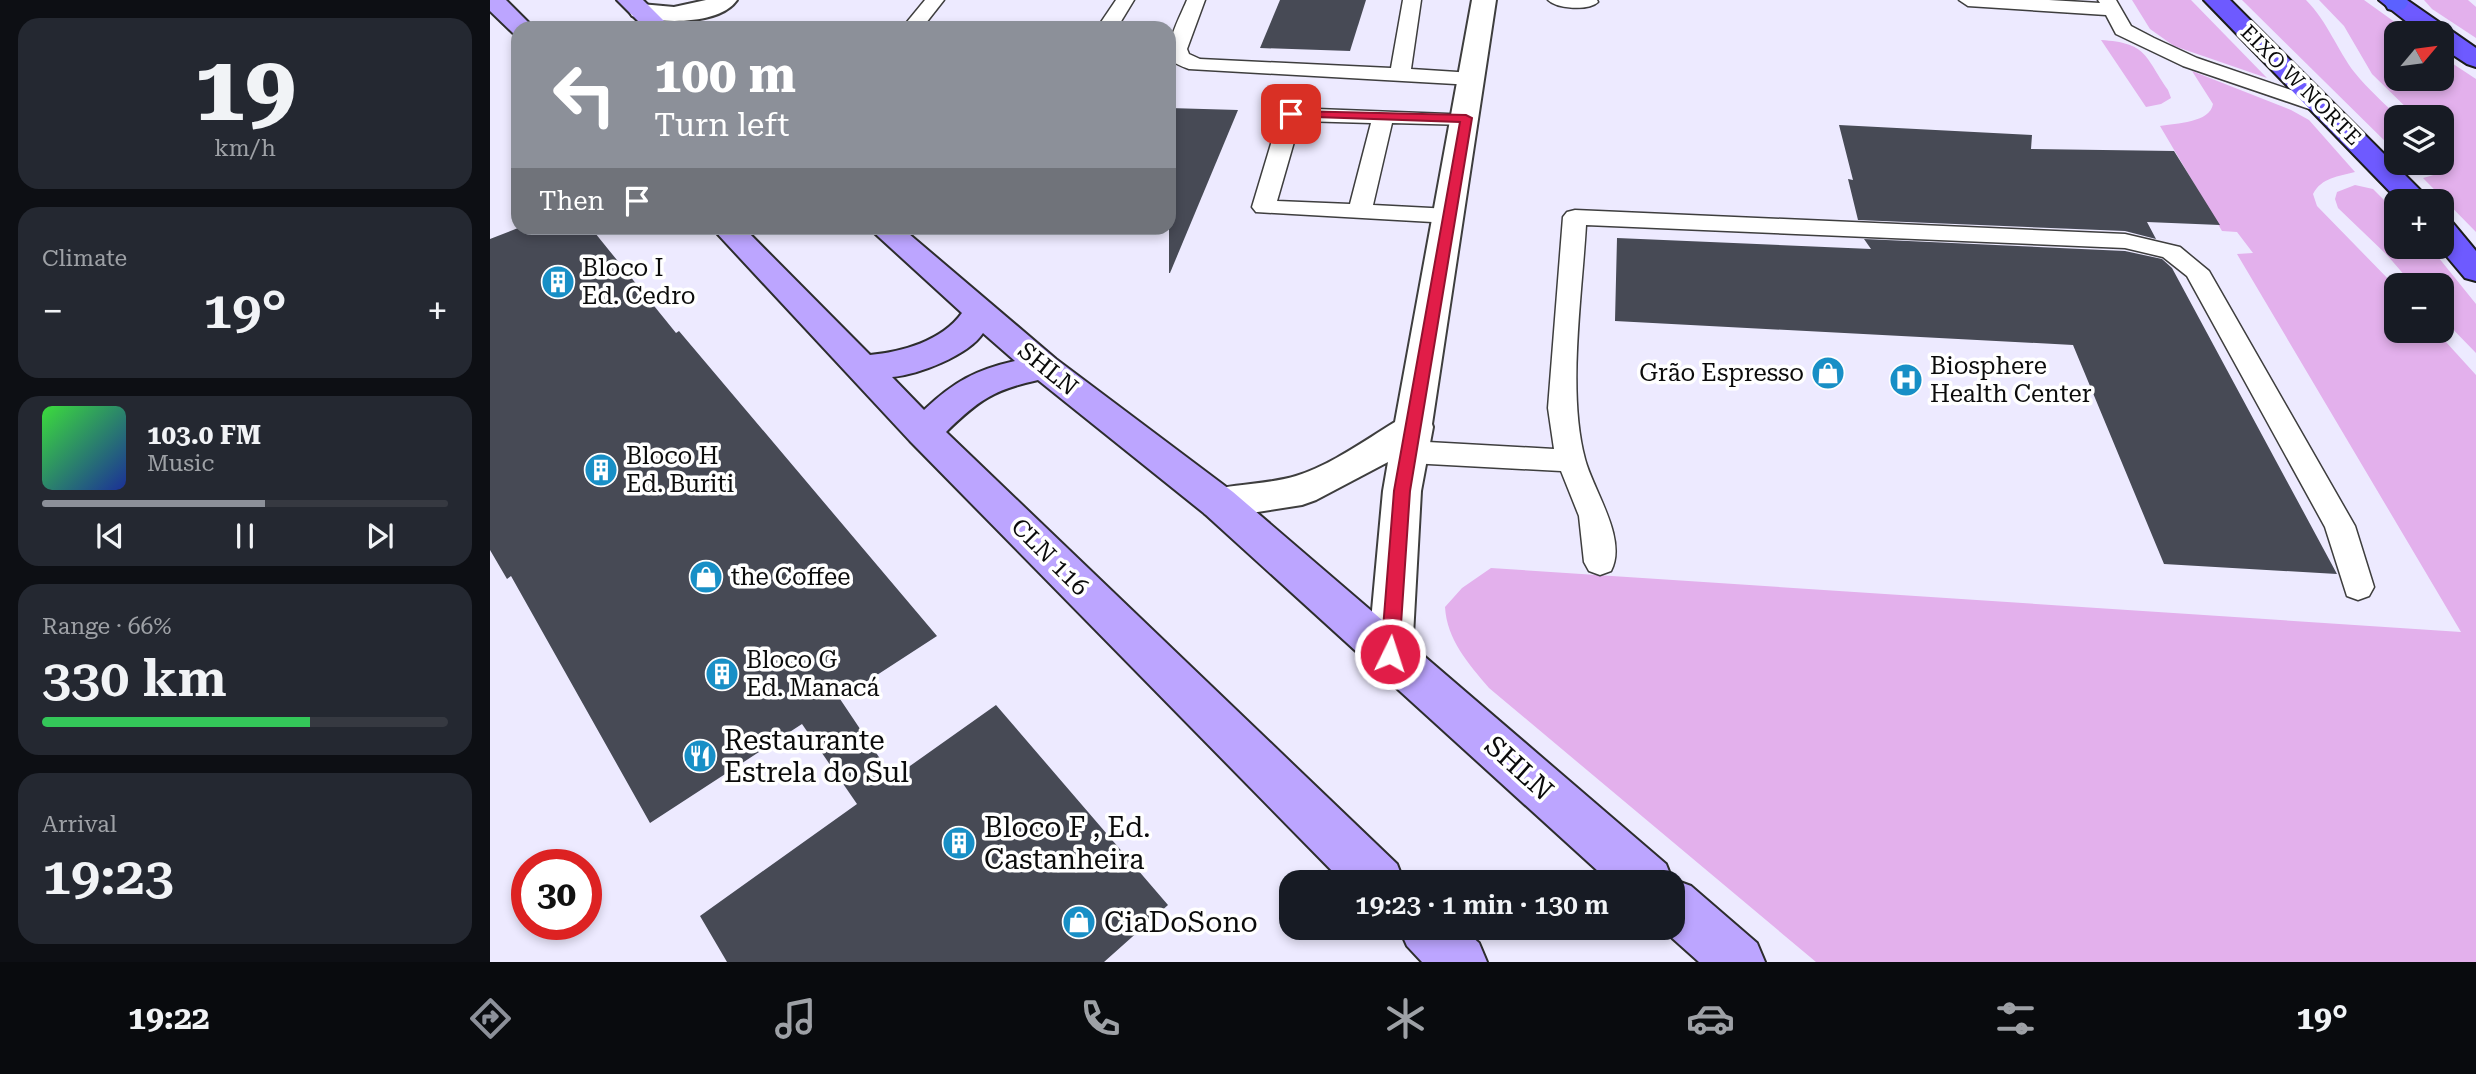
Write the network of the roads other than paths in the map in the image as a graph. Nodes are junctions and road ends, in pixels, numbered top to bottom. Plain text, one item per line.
1 (725, 0) edge
2 (742, 0) edge
3 (935, 0) edge
4 (1125, 0) edge
5 (1196, 0) edge
6 (1412, 0) edge
7 (1485, 0) edge
8 (1557, 0) edge
9 (1968, 0) edge
10 (2216, 0) edge
11 (2394, 1) edge
12 (1589, 2) dead end
13 (496, 3) edge
14 (2110, 5) edge
15 (635, 6) edge
16 (515, 21) edge
17 (651, 21) edge
18 (720, 21) edge
19 (918, 21) edge
20 (1112, 21) edge
21 (2420, 21) edge
22 (2454, 45) edge
23 (2476, 59) edge
24 (1400, 74) junction
25 (1473, 79) junction
26 (2322, 107) junction
27 (1383, 117) junction
28 (1466, 118) junction
29 (2404, 189) edge
30 (1360, 212) junction
31 (1450, 216) junction
32 (734, 235) edge
33 (892, 235) edge
34 (2454, 245) edge
35 (2476, 271) edge
36 (979, 312) junction
37 (865, 368) junction
38 (1044, 368) junction
39 (923, 432) junction
40 (1412, 439) junction
41 (1571, 461) junction
42 (1219, 503) junction
43 (1600, 562) dead end
44 (2358, 587) dead end
45 (1390, 654) junction
46 (1367, 870) edge
47 (1634, 870) edge
48 (1685, 915) edge
49 (1437, 940) edge
50 (1460, 962) edge
51 (1738, 962) edge

1 - 15 street
2 - 18 street
3 - 19 lane
4 - 20 lane
5 - 24 lane
6 - 24 lane
7 - 25 street
8 - 12 lane
9 - 14 lane
10 - 26 main road, EIXO W NORTE
11 - 21 main road
13 - 16 main road
14 - 26 lane
15 - 17 main road
22 - 23 main road
24 - 25 lane
25 - 28 street
26 - 29 main road, EIXO W NORTE
27 - 28 lane
27 - 30 lane
27 - 30 lane
28 - 31 street
30 - 31 lane
31 - 40 street
32 - 37 main road, CLN 116
33 - 36 main road, SHLN
34 - 35 main road
36 - 37 main road
36 - 38 main road, SHLN
37 - 39 main road, CLN 116
38 - 39 main road
38 - 42 main road, SHLN
39 - 46 main road, CLN 116
40 - 41 lane
40 - 42 street
40 - 45 street
41 - 43 lane
41 - 44 lane
42 - 45 main road, SHLN
45 - 47 main road, SHLN
48 - 51 main road
49 - 50 main road

